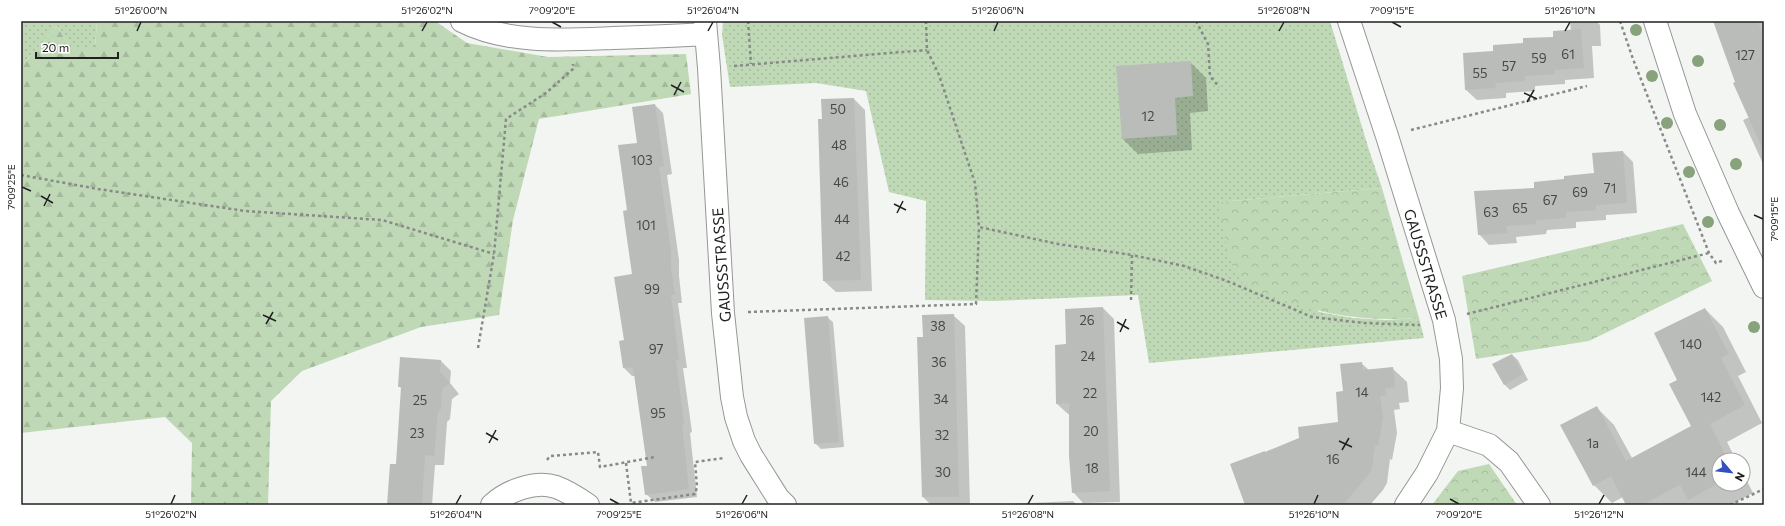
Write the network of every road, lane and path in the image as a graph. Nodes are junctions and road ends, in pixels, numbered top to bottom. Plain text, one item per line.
1 (462, 21) edge
2 (748, 21) edge
3 (926, 21) edge
4 (1196, 21) edge
5 (1349, 21) edge
6 (1655, 21) edge
7 (705, 28) edge
8 (570, 39) junction
9 (928, 50) junction
10 (751, 64) junction
11 (709, 68) junction
12 (1587, 86) dead end
13 (1219, 87) dead end
14 (1387, 136) junction
15 (21, 175) edge
16 (979, 227) junction
17 (1709, 253) dead end
18 (494, 254) junction
19 (1132, 254) junction
20 (1764, 287) edge
21 (1130, 300) dead end
22 (723, 313) junction
23 (1444, 320) junction
24 (478, 348) dead end
25 (1448, 432) junction
26 (751, 455) junction
27 (626, 462) dead end
28 (1764, 489) edge
29 (777, 503) edge
30 (492, 505) edge
31 (588, 505) edge
32 (1406, 505) edge
33 (1539, 505) edge
34 (1730, 505) edge

1 - 8 street
2 - 10 path
3 - 9 path
4 - 13 path
5 - 14 street, GAUSSSTRASSE
6 - 20 street
7 - 8 street
7 - 11 street, GAUSSSTRASSE
8 - 18 path
9 - 10 path
9 - 16 path
10 - 11 path
11 - 22 street, GAUSSSTRASSE
12 - 14 path
14 - 23 street, GAUSSSTRASSE
15 - 18 path
16 - 19 path
16 - 22 path
17 - 23 path
18 - 24 path
19 - 21 path
19 - 23 path
22 - 26 street, GAUSSSTRASSE
23 - 25 street, GAUSSSTRASSE
25 - 32 street, GAUSSSTRASSE
25 - 33 street
26 - 27 path
26 - 29 street, GAUSSSTRASSE
28 - 34 path
30 - 31 street

